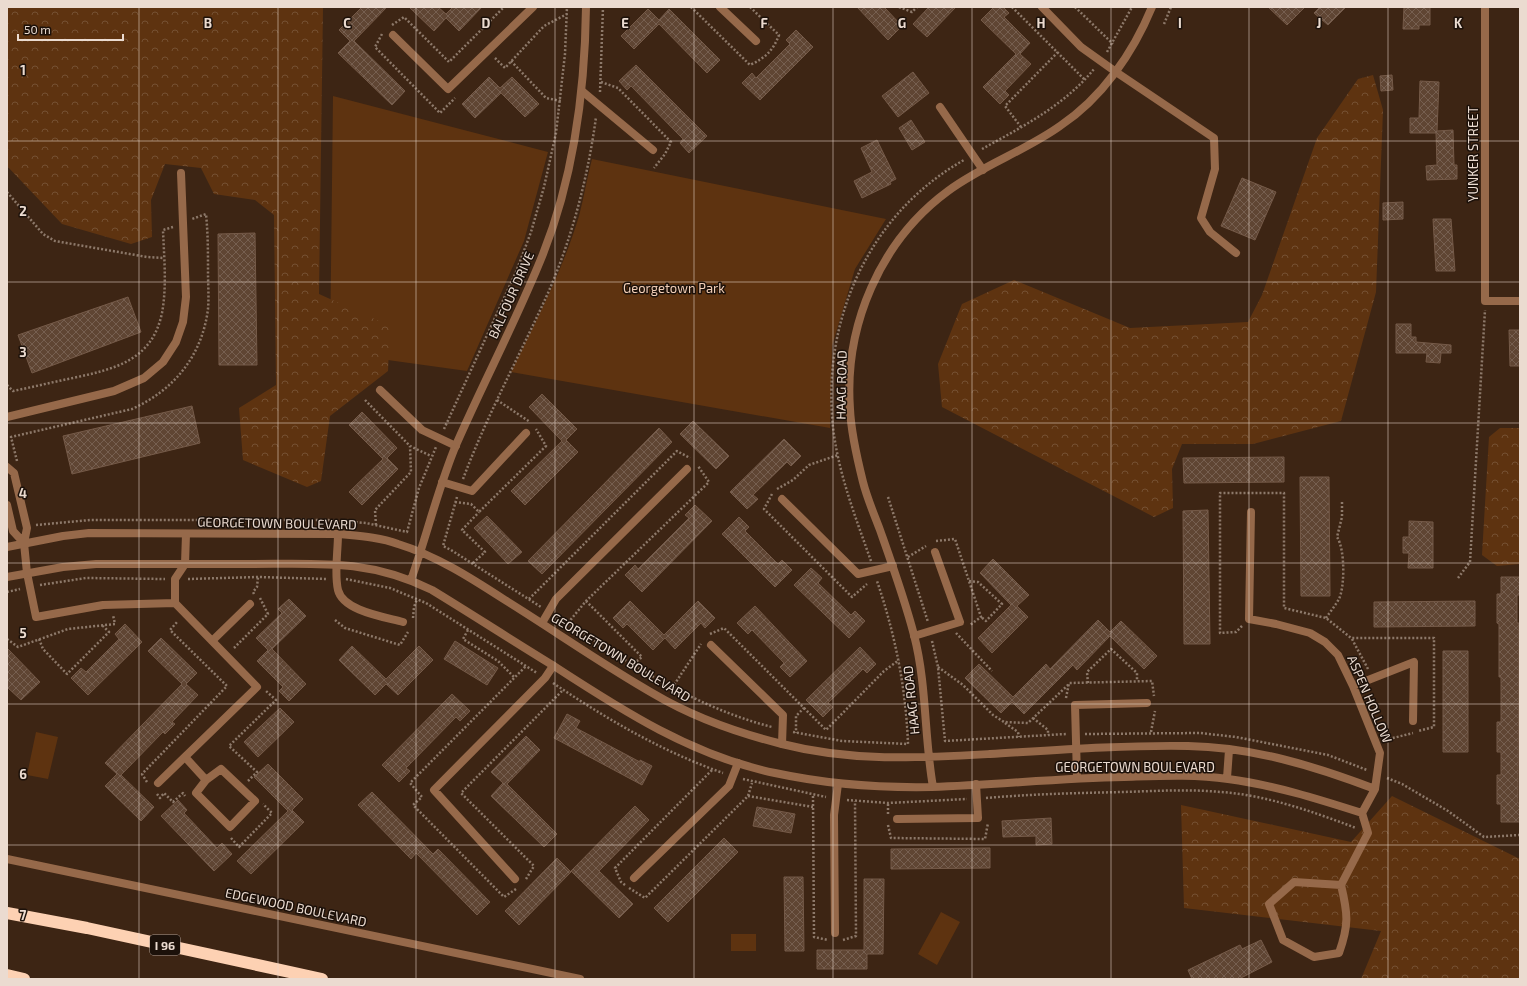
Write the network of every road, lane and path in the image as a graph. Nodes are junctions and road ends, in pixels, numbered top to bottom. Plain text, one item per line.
1 (504, 7) edge
2 (533, 7) edge
3 (567, 7) edge
4 (586, 7) edge
5 (603, 7) edge
6 (720, 7) edge
7 (899, 7) edge
8 (917, 7) edge
9 (1012, 7) edge
10 (1042, 7) edge
11 (1075, 7) edge
12 (1132, 7) edge
13 (1152, 7) edge
14 (1171, 7) edge
15 (1485, 7) edge
16 (567, 14) junction
17 (1164, 24) dead end
18 (390, 26) dead end
19 (390, 32) joint
20 (756, 41) dead end
21 (1113, 44) junction
22 (1058, 52) junction
23 (1100, 61) junction
24 (511, 62) junction
25 (489, 63) dead end
26 (1116, 72) junction
27 (1085, 80) junction
28 (601, 82) junction
29 (582, 92) junction
30 (456, 96) dead end
31 (561, 101) junction
32 (598, 105) junction
33 (940, 107) dead end
34 (1021, 127) junction
35 (653, 150) dead end
36 (973, 155) junction
37 (654, 168) dead end
38 (983, 170) junction
39 (181, 173) dead end
40 (7, 192) edge
41 (183, 223) junction
42 (1236, 253) dead end
43 (164, 258) junction
44 (1485, 301) junction
45 (1520, 301) edge
46 (7, 385) edge
47 (380, 390) dead end
48 (365, 400) dead end
49 (7, 417) edge
50 (526, 433) dead end
51 (440, 438) junction
52 (410, 446) junction
53 (456, 446) junction
54 (432, 456) junction
55 (17, 464) dead end
56 (7, 467) edge
57 (687, 468) dead end
58 (442, 482) junction
59 (460, 487) junction
60 (782, 499) dead end
61 (1342, 500) dead end
62 (7, 505) edge
63 (479, 512) dead end
64 (1251, 512) dead end
65 (34, 518) dead end
66 (376, 525) junction
67 (186, 534) junction
68 (338, 534) junction
69 (24, 543) junction
70 (7, 547) edge
71 (421, 552) junction
72 (936, 552) dead end
73 (473, 563) junction
74 (185, 564) junction
75 (337, 564) junction
76 (893, 566) junction
77 (874, 571) junction
78 (27, 573) junction
79 (7, 577) edge
80 (258, 577) dead end
81 (1458, 578) dead end
82 (411, 580) junction
83 (969, 581) dead end
84 (586, 601) dead end
85 (175, 603) junction
86 (250, 604) dead end
87 (549, 611) junction
88 (120, 614) dead end
89 (174, 617) dead end
90 (981, 617) dead end
91 (1326, 618) dead end
92 (403, 622) dead end
93 (542, 623) junction
94 (103, 626) junction
95 (468, 630) dead end
96 (954, 631) dead end
97 (914, 636) junction
98 (7, 639) edge
99 (39, 639) junction
100 (212, 640) junction
101 (711, 645) dead end
102 (232, 650) dead end
103 (899, 659) junction
104 (633, 664) junction
105 (526, 666) dead end
106 (553, 666) junction
107 (938, 667) dead end
108 (992, 671) dead end
109 (514, 677) junction
110 (1137, 681) dead end
111 (1069, 683) dead end
112 (1088, 683) dead end
113 (265, 684) dead end
114 (1353, 686) junction
115 (563, 690) dead end
116 (1147, 703) dead end
117 (804, 708) dead end
118 (1033, 718) junction
119 (1413, 721) dead end
120 (1004, 722) junction
121 (782, 729) junction
122 (1048, 735) dead end
123 (1019, 737) dead end
124 (782, 744) junction
125 (1075, 749) junction
126 (1229, 750) junction
127 (185, 757) junction
128 (928, 757) junction
129 (738, 763) junction
130 (1077, 777) junction
131 (1227, 778) junction
132 (206, 780) junction
133 (158, 783) dead end
134 (838, 784) junction
135 (976, 784) junction
136 (933, 787) junction
137 (151, 788) dead end
138 (252, 788) dead end
139 (1375, 789) junction
140 (156, 793) dead end
141 (748, 796) dead end
142 (262, 798) dead end
143 (188, 799) dead end
144 (813, 807) dead end
145 (1362, 813) junction
146 (897, 819) dead end
147 (229, 836) dead end
148 (7, 859) edge
149 (634, 878) dead end
150 (515, 879) dead end
151 (523, 884) dead end
152 (1341, 885) junction
153 (517, 889) dead end
154 (7, 913) edge
155 (835, 933) dead end
156 (7, 975) edge
157 (24, 979) edge
158 (322, 979) edge
159 (580, 979) edge

1 - 18 path
2 - 19 street
3 - 16 path
4 - 29 street, BALFOUR DRIVE
5 - 28 path
6 - 20 street
7 - 8 path
9 - 22 path
10 - 23 street
11 - 21 path
12 - 21 path
13 - 26 street, HAAG ROAD
14 - 17 path
15 - 44 street, YUNKER STREET
16 - 24 path
16 - 31 path
19 - 30 path
21 - 23 path
22 - 27 path
22 - 34 path
23 - 26 street
23 - 27 path
24 - 25 path
24 - 31 path
26 - 38 street, HAAG ROAD
26 - 42 street
27 - 34 path
28 - 32 path
28 - 37 path
29 - 32 street
29 - 53 street, BALFOUR DRIVE
31 - 51 path
32 - 35 street
32 - 59 path
33 - 36 street
34 - 36 path
36 - 38 street
36 - 77 path
38 - 76 street, HAAG ROAD
39 - 41 street
40 - 43 path
41 - 43 path
41 - 49 street
41 - 55 path
43 - 46 path
44 - 45 street
44 - 81 path
47 - 51 street
48 - 52 path
50 - 59 street
51 - 53 street
51 - 54 path
52 - 54 path
52 - 66 path
53 - 58 street, BALFOUR DRIVE
54 - 66 path
56 - 69 street
57 - 87 street
58 - 59 street
58 - 71 street, BALFOUR DRIVE
59 - 73 path
60 - 77 street
61 - 91 path
62 - 69 street
63 - 73 path
64 - 114 street, ASPEN HOLLOW
65 - 66 path
67 - 68 street, GEORGETOWN BOULEVARD
67 - 69 street, GEORGETOWN BOULEVARD
67 - 74 street
68 - 71 street, GEORGETOWN BOULEVARD
68 - 75 street
69 - 70 street, GEORGETOWN BOULEVARD
69 - 78 street
71 - 82 street, BALFOUR DRIVE
71 - 93 street, GEORGETOWN BOULEVARD
72 - 97 street
73 - 87 path
74 - 75 street, GEORGETOWN BOULEVARD
74 - 78 street, GEORGETOWN BOULEVARD
74 - 85 street
75 - 82 street, GEORGETOWN BOULEVARD
75 - 92 street
76 - 77 street
76 - 97 street, HAAG ROAD
77 - 103 path
78 - 79 street, GEORGETOWN BOULEVARD
78 - 85 street
80 - 102 path
82 - 106 street, GEORGETOWN BOULEVARD
83 - 90 path
84 - 104 path
85 - 100 street
86 - 100 street
87 - 93 street
87 - 104 path
88 - 94 path
89 - 137 path
93 - 124 street, GEORGETOWN BOULEVARD
94 - 99 path
94 - 99 path
95 - 109 path
96 - 108 path
97 - 128 street, HAAG ROAD
98 - 99 path
100 - 127 street
101 - 121 street
103 - 117 path
103 - 121 path
104 - 121 path
105 - 109 path
106 - 129 street, GEORGETOWN BOULEVARD
106 - 150 street
107 - 120 path
109 - 153 path
110 - 112 path
111 - 118 path
113 - 138 path
114 - 119 street
114 - 139 street, ASPEN HOLLOW
115 - 151 path
116 - 125 street
118 - 120 path
118 - 122 path
120 - 123 path
121 - 124 street
124 - 128 street, GEORGETOWN BOULEVARD
125 - 126 street, GEORGETOWN BOULEVARD
125 - 128 street, GEORGETOWN BOULEVARD
125 - 130 street
126 - 131 street
126 - 139 street, GEORGETOWN BOULEVARD
127 - 132 street
127 - 133 street
128 - 136 street, HAAG ROAD
129 - 134 street, GEORGETOWN BOULEVARD
129 - 149 street
130 - 131 street, GEORGETOWN BOULEVARD
130 - 135 street, GEORGETOWN BOULEVARD
131 - 145 street, GEORGETOWN BOULEVARD
132 - 132 street
134 - 136 street, GEORGETOWN BOULEVARD
134 - 155 street
135 - 136 street, GEORGETOWN BOULEVARD
135 - 146 street
139 - 145 street
140 - 143 path
141 - 144 path
142 - 147 path
145 - 152 street
148 - 159 street, EDGEWOOD BOULEVARD
152 - 152 street
154 - 158 highway, I 96
156 - 157 highway

